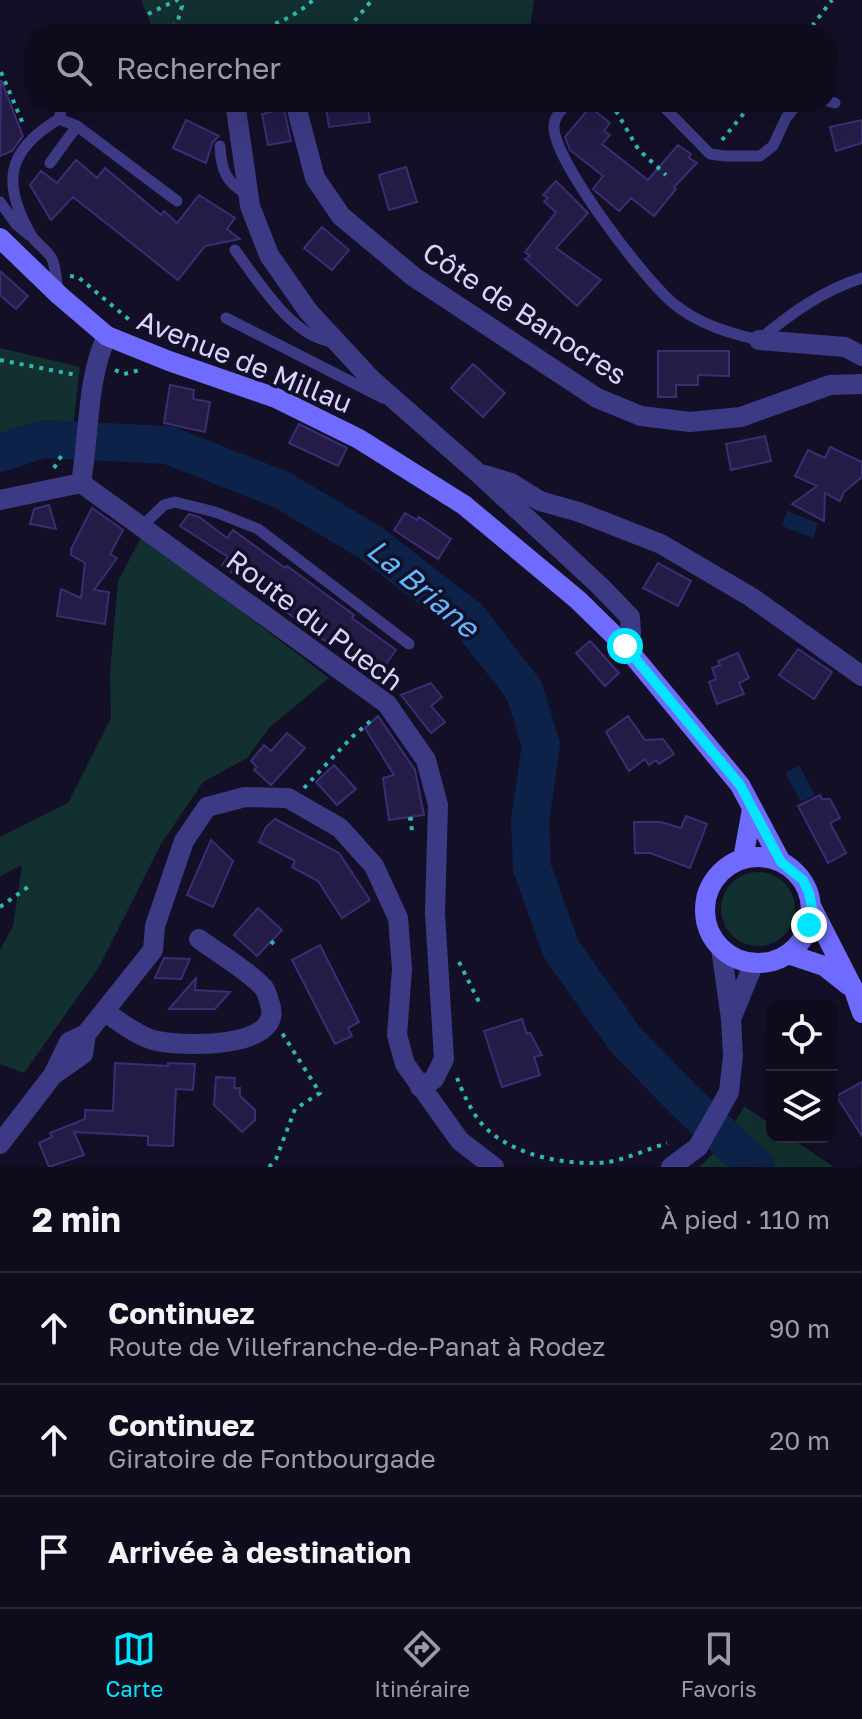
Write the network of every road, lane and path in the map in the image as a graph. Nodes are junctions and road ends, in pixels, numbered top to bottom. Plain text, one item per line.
1 (177, 0) edge
2 (313, 0) edge
3 (372, 0) edge
4 (832, 0) edge
5 (148, 14) dead end
6 (175, 24) edge
7 (277, 24) edge
8 (352, 24) edge
9 (814, 24) edge
10 (1, 72) edge
11 (61, 112) edge
12 (236, 112) edge
13 (298, 112) edge
14 (561, 112) edge
15 (617, 112) edge
16 (669, 112) edge
17 (745, 112) edge
18 (791, 112) edge
19 (59, 119) junction
20 (24, 126) dead end
21 (77, 126) junction
22 (220, 146) dead end
23 (710, 154) junction
24 (50, 163) dead end
25 (666, 175) dead end
26 (248, 195) junction
27 (177, 201) dead end
28 (0, 202) edge
29 (0, 238) edge
30 (33, 238) junction
31 (235, 250) dead end
32 (862, 278) edge
33 (59, 295) junction
34 (226, 318) dead end
35 (107, 336) junction
36 (759, 340) junction
37 (336, 342) junction
38 (862, 356) edge
39 (0, 360) edge
40 (111, 367) dead end
41 (144, 367) dead end
42 (862, 384) edge
43 (89, 385) junction
44 (393, 398) junction
45 (477, 472) junction
46 (82, 478) junction
47 (0, 500) edge
48 (141, 527) junction
49 (409, 644) dead end
50 (625, 646) junction
51 (862, 676) edge
52 (388, 706) junction
53 (294, 801) junction
54 (752, 809) junction
55 (414, 819) dead end
56 (412, 830) dead end
57 (743, 859) junction
58 (781, 862) junction
59 (28, 887) dead end
60 (0, 907) edge
61 (812, 908) junction
62 (199, 939) dead end
63 (276, 939) dead end
64 (271, 944) dead end
65 (721, 948) junction
66 (788, 954) junction
67 (754, 963) junction
68 (854, 990) junction
69 (105, 1012) junction
70 (862, 1013) edge
71 (731, 1019) junction
72 (270, 1022) junction
73 (455, 1074) dead end
74 (420, 1087) junction
75 (0, 1144) edge
76 (673, 1158) edge
77 (269, 1167) edge
78 (494, 1167) edge

1 - 5 path
1 - 6 path
2 - 7 path
3 - 8 path
4 - 9 path
10 - 20 path
11 - 19 lane
12 - 26 street
13 - 42 street, Côte de Banocres
14 - 36 lane
15 - 25 path
16 - 23 lane
17 - 23 path
18 - 23 lane
19 - 21 lane
19 - 30 lane
21 - 24 lane
21 - 27 lane
22 - 26 lane
26 - 37 street
28 - 30 lane
29 - 33 main road, Avenue de Millau
30 - 33 lane
31 - 37 lane
32 - 36 lane
33 - 35 main road, Avenue de Millau
34 - 44 lane
35 - 43 street
35 - 50 main road, Avenue de Millau
36 - 38 street
37 - 44 street
39 - 43 path
40 - 41 path
43 - 46 street
44 - 45 street
45 - 50 street
45 - 51 street
46 - 47 street
46 - 48 street, Route du Puech
48 - 49 lane
48 - 52 street, Route du Puech
50 - 54 main road, Avenue de Millau
52 - 53 path
52 - 74 street, Route du Puech
53 - 69 street
53 - 74 street
54 - 57 main road
54 - 58 main road, Avenue de Millau
55 - 56 path
57 - 58 main road
57 - 65 main road
58 - 61 main road
59 - 60 path
61 - 66 main road
61 - 68 main road
62 - 72 street
63 - 64 path
65 - 67 main road
65 - 71 street
66 - 67 main road
66 - 68 main road
67 - 71 street
68 - 70 main road
69 - 72 street
69 - 75 street
71 - 76 street
72 - 77 path
73 - 76 path
74 - 78 street

